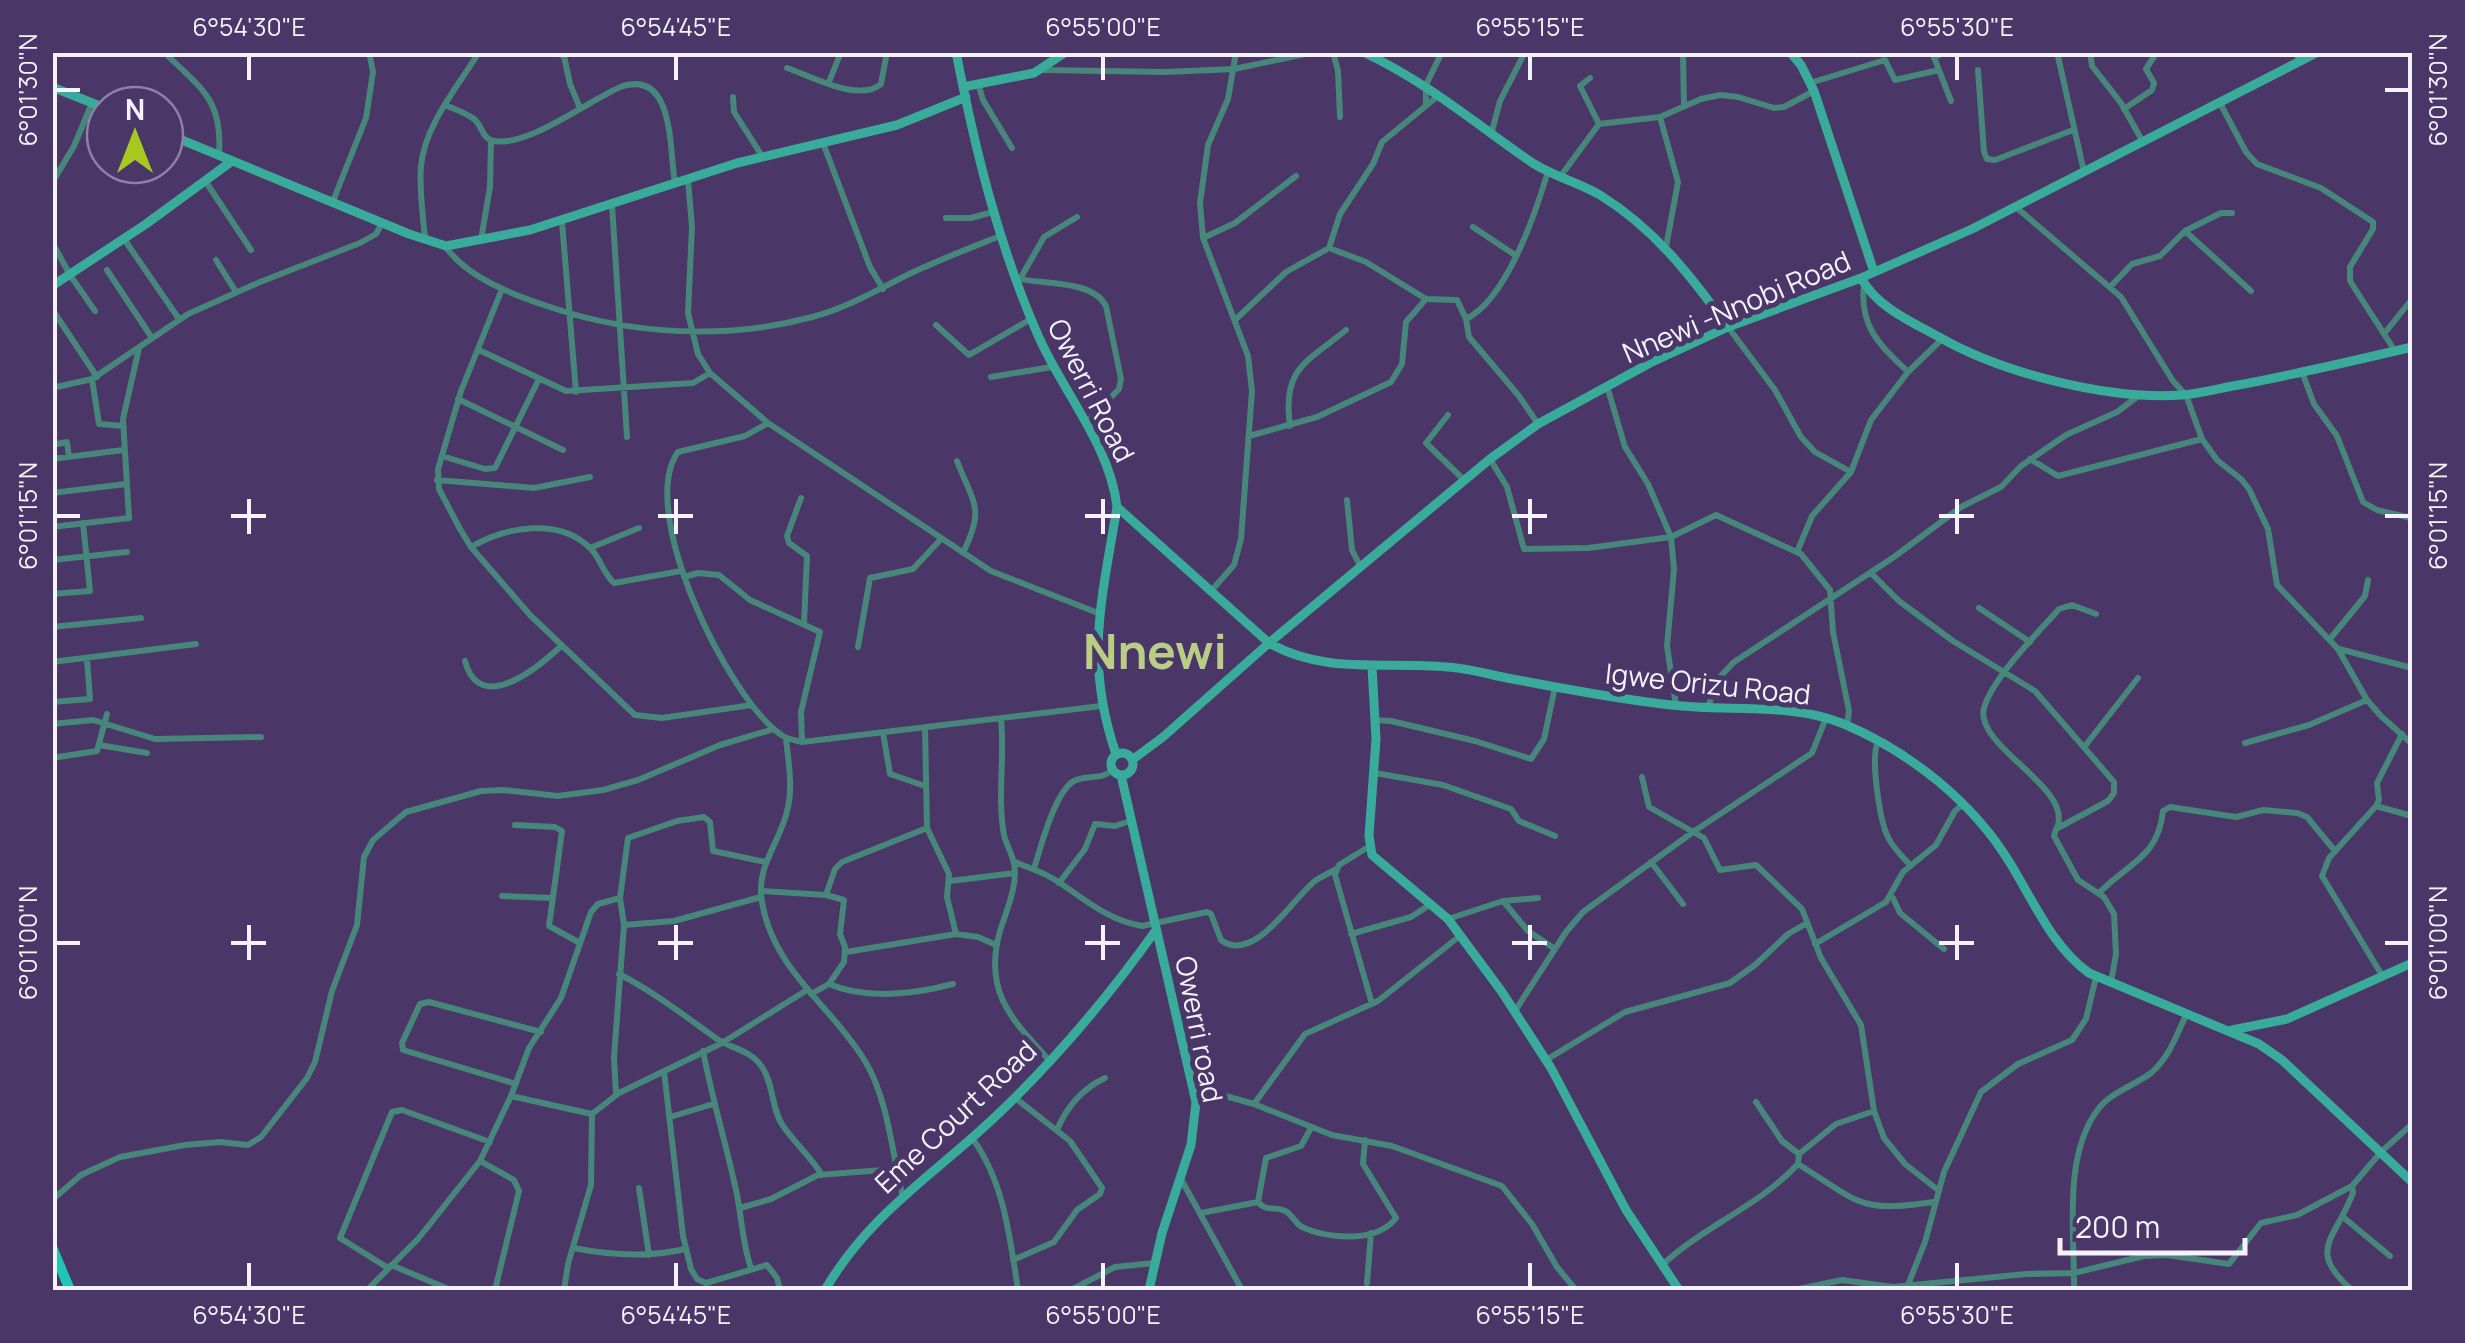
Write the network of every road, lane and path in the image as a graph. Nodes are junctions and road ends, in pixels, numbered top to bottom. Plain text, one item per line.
1 (164, 52) edge
2 (369, 52) edge
3 (480, 52) edge
4 (554, 52) edge
5 (841, 52) edge
6 (887, 52) edge
7 (956, 52) edge
8 (1066, 52) edge
9 (1236, 52) edge
10 (1315, 52) edge
11 (1334, 52) edge
12 (1363, 52) edge
13 (1442, 52) edge
14 (1525, 52) edge
15 (1683, 52) edge
16 (1790, 52) edge
17 (1944, 52) edge
18 (2056, 52) edge
19 (2090, 52) edge
20 (2157, 52) edge
21 (2318, 52) edge
22 (1933, 55) edge
23 (2298, 57) edge
24 (787, 68) dead end
25 (1234, 69) junction
26 (1042, 70) junction
27 (1939, 70) junction
28 (1978, 70) dead end
29 (1590, 78) dead end
30 (830, 82) junction
31 (978, 83) junction
32 (1426, 85) junction
33 (52, 87) edge
34 (1812, 87) junction
35 (964, 92) junction
36 (1438, 96) junction
37 (733, 97) dead end
38 (85, 100) edge
39 (1951, 101) dead end
40 (2220, 103) junction
41 (446, 105) junction
42 (1426, 106) junction
43 (1684, 107) junction
44 (580, 108) junction
45 (2124, 109) junction
46 (1340, 117) dead end
47 (1660, 117) junction
48 (85, 120) edge
49 (1599, 124) junction
50 (2073, 130) junction
51 (1492, 132) junction
52 (491, 140) junction
53 (185, 141) edge
54 (2143, 142) junction
55 (823, 143) junction
56 (1012, 148) dead end
57 (220, 156) junction
58 (762, 156) junction
59 (232, 161) junction
60 (1548, 171) junction
61 (2084, 172) junction
62 (1296, 176) dead end
63 (1560, 177) junction
64 (688, 180) junction
65 (206, 182) junction
66 (52, 183) edge
67 (675, 184) junction
68 (333, 201) junction
69 (612, 206) junction
70 (2017, 208) junction
71 (993, 212) junction
72 (2232, 213) dead end
73 (1077, 217) dead end
74 (946, 218) dead end
75 (562, 222) junction
76 (382, 223) junction
77 (1473, 227) dead end
78 (2185, 231) junction
79 (1000, 236) junction
80 (1203, 238) junction
81 (124, 239) junction
82 (425, 240) junction
83 (480, 240) junction
84 (52, 242) edge
85 (446, 246) junction
86 (1666, 247) junction
87 (1329, 248) junction
88 (251, 250) dead end
89 (1515, 255) junction
90 (216, 260) dead end
91 (106, 270) dead end
92 (1874, 272) junction
93 (70, 275) junction
94 (1016, 278) junction
95 (1863, 281) junction
96 (52, 286) edge
97 (2111, 286) junction
98 (882, 288) junction
99 (502, 289) junction
100 (2251, 291) dead end
101 (236, 292) junction
102 (2412, 298) edge
103 (1426, 299) junction
104 (52, 309) edge
105 (95, 311) dead end
106 (568, 314) junction
107 (179, 319) junction
108 (1031, 319) junction
109 (1466, 319) junction
110 (1235, 320) junction
111 (936, 326) dead end
112 (621, 328) junction
113 (1728, 328) junction
114 (690, 329) junction
115 (1346, 330) dead end
116 (2384, 334) junction
117 (152, 338) junction
118 (1942, 338) junction
119 (139, 347) junction
120 (2412, 348) edge
121 (479, 350) junction
122 (2395, 351) junction
123 (1052, 367) junction
124 (1908, 372) junction
125 (2302, 372) junction
126 (710, 373) junction
127 (991, 377) dead end
128 (95, 378) junction
129 (539, 379) junction
130 (1607, 386) junction
131 (52, 388) edge
132 (624, 389) junction
133 (576, 392) junction
134 (2142, 394) junction
135 (2186, 395) junction
136 (458, 399) junction
137 (1448, 415) dead end
138 (768, 423) junction
139 (1085, 424) junction
140 (1538, 424) junction
141 (123, 426) junction
142 (1290, 426) junction
143 (515, 428) junction
144 (627, 436) dead end
145 (1249, 436) junction
146 (2202, 439) junction
147 (52, 444) edge
148 (123, 450) junction
149 (562, 450) dead end
150 (442, 456) junction
151 (69, 457) junction
152 (52, 459) edge
153 (1490, 459) junction
154 (2030, 459) junction
155 (957, 461) dead end
156 (1851, 472) junction
157 (590, 477) dead end
158 (437, 480) junction
159 (1465, 480) junction
160 (126, 484) junction
161 (52, 493) edge
162 (801, 498) dead end
163 (1347, 500) dead end
164 (1117, 506) junction
165 (2411, 518) edge
166 (83, 524) junction
167 (52, 527) edge
168 (639, 528) dead end
169 (1671, 537) junction
170 (941, 539) junction
171 (471, 547) junction
172 (590, 548) junction
173 (127, 552) dead end
174 (1796, 552) junction
175 (962, 553) junction
176 (86, 556) junction
177 (52, 560) edge
178 (1361, 569) junction
179 (1871, 573) junction
180 (683, 574) junction
181 (2368, 580) dead end
182 (1212, 591) junction
183 (52, 594) edge
184 (1831, 596) junction
185 (1979, 608) dead end
186 (1098, 612) junction
187 (2096, 614) dead end
188 (141, 618) dead end
189 (804, 623) junction
190 (52, 627) edge
191 (2330, 639) junction
192 (2030, 642) junction
193 (1269, 643) junction
194 (196, 644) dead end
195 (562, 645) junction
196 (858, 647) dead end
197 (2338, 648) junction
198 (87, 659) junction
199 (466, 660) dead end
200 (52, 662) edge
201 (1372, 667) junction
202 (2412, 668) edge
203 (2005, 674) junction
204 (2138, 678) dead end
205 (1555, 686) junction
206 (2368, 700) junction
207 (52, 702) edge
208 (752, 705) junction
209 (1102, 706) junction
210 (1676, 706) junction
211 (1708, 708) junction
212 (107, 714) dead end
213 (1826, 718) junction
214 (1001, 719) junction
215 (1375, 720) junction
216 (52, 724) edge
217 (104, 725) junction
218 (1848, 726) junction
219 (926, 728) junction
220 (774, 729) junction
221 (883, 733) junction
222 (2402, 734) junction
223 (260, 738) dead end
224 (786, 738) junction
225 (802, 742) junction
226 (1878, 742) junction
227 (2244, 743) dead end
228 (2412, 744) edge
229 (99, 745) junction
230 (2085, 746) junction
231 (147, 754) dead end
232 (1116, 754) junction
233 (52, 758) edge
234 (1132, 760) junction
235 (1117, 773) junction
236 (1375, 773) junction
237 (1642, 777) dead end
238 (925, 786) junction
239 (1963, 804) junction
240 (2376, 806) junction
241 (2412, 816) edge
242 (1130, 820) junction
243 (515, 825) dead end
244 (927, 828) junction
245 (2056, 829) junction
246 (1693, 832) junction
247 (1556, 836) dead end
248 (1370, 846) junction
249 (2335, 851) junction
250 (765, 862) junction
251 (1015, 862) junction
252 (1651, 862) junction
253 (1910, 865) junction
254 (1336, 868) junction
255 (1034, 870) junction
256 (1015, 873) junction
257 (950, 880) junction
258 (1059, 883) junction
259 (2098, 892) junction
260 (761, 894) junction
261 (826, 895) junction
262 (502, 896) dead end
263 (1892, 896) junction
264 (552, 898) junction
265 (620, 898) junction
266 (1538, 898) dead end
267 (1504, 901) junction
268 (1432, 904) junction
269 (1683, 904) dead end
270 (1448, 919) junction
271 (1807, 923) junction
272 (624, 925) junction
273 (1155, 925) junction
274 (956, 934) junction
275 (1351, 934) junction
276 (1461, 936) junction
277 (580, 944) junction
278 (1815, 944) junction
279 (996, 946) junction
280 (1554, 949) junction
281 (1944, 949) dead end
282 (846, 952) junction
283 (2412, 963) edge
284 (619, 974) junction
285 (2097, 976) junction
286 (2382, 977) junction
287 (2111, 982) junction
288 (829, 984) junction
289 (953, 984) dead end
290 (809, 992) junction
291 (1372, 1004) junction
292 (1515, 1011) junction
293 (2187, 1012) junction
294 (2232, 1030) junction
295 (540, 1032) junction
296 (722, 1042) junction
297 (703, 1051) junction
298 (1049, 1060) junction
299 (1546, 1060) junction
300 (664, 1071) junction
301 (1105, 1078) dead end
302 (516, 1084) junction
303 (1193, 1087) junction
304 (512, 1096) junction
305 (616, 1096) junction
306 (1014, 1098) junction
307 (1756, 1102) dead end
308 (713, 1104) junction
309 (1254, 1104) junction
310 (1874, 1111) junction
311 (592, 1114) junction
312 (670, 1117) junction
313 (2412, 1124) edge
314 (1311, 1128) junction
315 (1056, 1130) junction
316 (972, 1138) junction
317 (1365, 1140) junction
318 (490, 1142) junction
319 (2381, 1152) junction
320 (1799, 1154) junction
321 (480, 1161) junction
322 (1798, 1164) junction
323 (896, 1170) junction
324 (822, 1175) junction
325 (1180, 1178) junction
326 (2412, 1182) edge
327 (2352, 1186) junction
328 (639, 1188) dead end
329 (1938, 1190) junction
330 (902, 1194) junction
331 (52, 1200) edge
332 (1258, 1202) junction
333 (1935, 1202) junction
334 (740, 1208) junction
335 (1201, 1212) junction
336 (2344, 1217) junction
337 (1371, 1233) junction
338 (52, 1247) edge
339 (573, 1248) junction
340 (686, 1249) junction
341 (650, 1255) junction
342 (2390, 1256) dead end
343 (1013, 1260) junction
344 (1155, 1263) junction
345 (1661, 1266) junction
346 (389, 1267) junction
347 (751, 1268) junction
348 (2074, 1273) junction
349 (1366, 1283) dead end
350 (1908, 1286) junction
351 (440, 1289) edge
352 (70, 1290) edge
353 (366, 1290) edge
354 (451, 1290) edge
355 (495, 1290) edge
356 (564, 1290) edge
357 (780, 1290) edge
358 (824, 1290) edge
359 (1018, 1290) edge
360 (1071, 1290) edge
361 (1149, 1290) edge
362 (1242, 1290) edge
363 (1576, 1290) edge
364 (1679, 1290) edge
365 (1794, 1290) edge
366 (2074, 1290) edge
367 (2352, 1290) edge

1 - 57 street
2 - 68 street
3 - 41 street
4 - 44 street
5 - 30 street
6 - 30 street
7 - 35 main road, Owerri Road
8 - 26 main road
9 - 25 street
10 - 25 street
11 - 46 street
12 - 32 main road
13 - 32 street
14 - 51 street
15 - 43 street
16 - 34 main road
17 - 22 street
18 - 50 street
19 - 45 street
20 - 45 street
21 - 23 main road, Nnewi -Nnobi Road
22 - 27 street
23 - 40 main road, Nnewi -Nnobi Road
24 - 30 street
25 - 26 street
25 - 80 street
26 - 31 main road
27 - 34 street
27 - 39 street
28 - 50 street
29 - 49 street
31 - 35 main road
31 - 56 street
32 - 36 main road
32 - 42 street
33 - 38 main road
34 - 43 street
34 - 92 main road
35 - 55 main road
35 - 71 main road, Owerri Road
36 - 42 street
36 - 51 main road
37 - 58 street
40 - 54 main road, Nnewi -Nnobi Road
40 - 116 street
41 - 52 street
41 - 82 street
42 - 87 street
43 - 47 street
44 - 52 street
44 - 67 street
45 - 54 street
47 - 49 street
47 - 86 street
48 - 66 street
49 - 63 street
50 - 61 street
51 - 60 main road
52 - 83 street
53 - 57 main road
54 - 61 main road, Nnewi -Nnobi Road
55 - 58 main road
55 - 98 street
57 - 59 main road
58 - 64 main road
59 - 65 main road
59 - 68 main road
60 - 63 main road
60 - 89 street
61 - 70 main road, Nnewi -Nnobi Road
62 - 80 street
63 - 86 main road
64 - 67 main road
64 - 114 street
65 - 81 main road
65 - 88 street
67 - 69 main road
68 - 76 main road
69 - 75 main road
69 - 112 street
70 - 92 main road, Nnewi -Nnobi Road
70 - 97 street
71 - 74 street
71 - 79 main road, Owerri Road
72 - 78 street
73 - 94 street
75 - 83 main road
75 - 106 street
76 - 82 main road
76 - 101 street
77 - 89 street
78 - 97 street
78 - 100 street
79 - 94 main road, Owerri Road
79 - 98 street
80 - 110 street
81 - 93 main road
81 - 107 street
82 - 85 main road
83 - 85 main road
84 - 93 street
85 - 99 street
86 - 113 main road
87 - 103 street
87 - 110 street
89 - 109 street
90 - 101 street
91 - 117 street
92 - 95 main road, Nnewi -Nnobi Road
93 - 96 main road
93 - 105 street
94 - 108 main road, Owerri Road
94 - 139 street
95 - 113 main road, Nnewi -Nnobi Road
95 - 118 main road
95 - 124 street
97 - 135 street
98 - 114 street
99 - 106 street
99 - 121 street
101 - 107 street
102 - 116 street
103 - 109 street
103 - 142 street
104 - 128 street
106 - 112 street
106 - 133 street
107 - 117 street
108 - 111 street
108 - 123 main road, Owerri Road
109 - 140 street
110 - 145 street
112 - 114 street
112 - 132 street
113 - 130 main road, Nnewi -Nnobi Road
113 - 156 street
114 - 126 street
115 - 142 street
116 - 122 street
117 - 119 street
118 - 124 street
118 - 134 main road
119 - 128 street
119 - 141 street
120 - 122 main road
121 - 129 street
121 - 136 street
122 - 125 main road
123 - 127 street
123 - 139 main road, Owerri Road
124 - 156 street
125 - 135 main road
125 - 165 street
126 - 132 street
126 - 138 street
128 - 131 street
128 - 141 street
129 - 133 street
129 - 143 street
130 - 140 main road, Nnewi -Nnobi Road
130 - 169 street
132 - 133 street
132 - 144 street
134 - 135 main road
134 - 154 street
135 - 146 street
136 - 143 street
136 - 150 street
137 - 159 street
138 - 170 street
138 - 180 street
139 - 164 main road, Owerri Road
140 - 153 main road, Nnewi -Nnobi Road
141 - 148 street
142 - 145 street
143 - 149 street
143 - 150 street
145 - 182 street
146 - 154 street
146 - 191 street
147 - 151 street
148 - 151 street
148 - 160 street
150 - 158 street
151 - 152 street
153 - 159 main road, Nnewi -Nnobi Road
153 - 169 street
154 - 179 street
155 - 175 street
156 - 174 street
157 - 158 street
158 - 171 street
159 - 178 main road, Nnewi -Nnobi Road
160 - 161 street
160 - 166 street
162 - 189 street
163 - 178 street
164 - 182 main road, Igwe Orizu Road
164 - 186 main road, Owerri Road
166 - 167 street
166 - 176 street
168 - 172 street
169 - 174 street
169 - 210 street
170 - 175 street
170 - 196 street
171 - 172 street
171 - 195 street
172 - 180 street
173 - 176 street
174 - 184 street
175 - 186 street
176 - 177 street
176 - 183 street
178 - 193 main road, Nnewi -Nnobi Road
179 - 184 street
179 - 203 street
180 - 189 street
180 - 208 street
181 - 191 street
182 - 193 main road, Igwe Orizu Road
184 - 211 street
184 - 218 street
185 - 192 street
186 - 209 main road, Owerri Road
187 - 192 street
188 - 190 street
189 - 225 street
191 - 197 street
192 - 203 street
193 - 201 main road, Igwe Orizu Road
193 - 234 main road, Nnewi -Nnobi Road
194 - 198 street
195 - 199 street
195 - 208 street
197 - 202 street
197 - 206 street
198 - 200 street
198 - 207 street
201 - 205 main road, Igwe Orizu Road
201 - 215 main road
203 - 230 street
203 - 245 street
204 - 230 street
205 - 210 main road, Igwe Orizu Road
205 - 215 street
206 - 222 street
206 - 227 street
208 - 220 street
209 - 214 street
209 - 232 main road, Owerri Road
210 - 211 main road, Igwe Orizu Road
211 - 213 main road, Igwe Orizu Road
212 - 217 street
213 - 218 main road, Igwe Orizu Road
213 - 246 street
214 - 219 street
214 - 251 street
215 - 236 main road
216 - 217 street
217 - 223 street
217 - 229 street
218 - 226 main road, Igwe Orizu Road
219 - 221 street
219 - 238 street
220 - 224 street
220 - 331 street
221 - 225 street
221 - 238 street
222 - 228 street
222 - 240 street
224 - 225 street
224 - 250 street
226 - 239 main road, Igwe Orizu Road
226 - 253 street
229 - 231 street
229 - 233 street
230 - 245 street
232 - 234 main road
232 - 235 main road
234 - 235 main road
235 - 242 main road, Owerri road
235 - 255 street
236 - 247 street
236 - 248 main road
237 - 246 street
238 - 244 street
239 - 253 street
239 - 285 main road, Igwe Orizu Road
240 - 241 street
240 - 249 street
242 - 258 street
242 - 273 main road, Owerri road
243 - 264 street
244 - 257 street
244 - 261 street
245 - 259 street
246 - 252 street
246 - 271 street
248 - 254 street
248 - 268 main road
249 - 259 street
249 - 286 street
250 - 260 street
250 - 265 street
251 - 255 street
251 - 256 street
252 - 269 street
252 - 280 street
253 - 263 street
254 - 273 street
254 - 275 street
255 - 258 street
256 - 257 street
256 - 279 street
257 - 274 street
258 - 273 street
259 - 287 street
260 - 261 street
260 - 272 street
260 - 290 street
261 - 282 street
262 - 264 street
263 - 278 street
263 - 281 street
264 - 277 street
265 - 272 street
265 - 277 street
266 - 267 street
267 - 270 street
267 - 280 street
268 - 270 main road
268 - 275 street
270 - 276 main road
271 - 278 street
271 - 299 street
272 - 284 street
273 - 298 main road, Eme Court Road
273 - 303 main road, Owerri road
274 - 279 street
274 - 282 street
275 - 291 street
276 - 291 street
276 - 292 main road
277 - 295 street
278 - 310 street
279 - 298 street
280 - 292 street
282 - 288 street
283 - 286 main road
284 - 296 street
284 - 305 street
285 - 287 main road, Igwe Orizu Road
285 - 329 street
286 - 294 main road
287 - 293 main road, Igwe Orizu Road
288 - 289 street
288 - 290 street
290 - 296 street
290 - 323 street
291 - 309 street
292 - 299 main road
293 - 294 main road, Igwe Orizu Road
293 - 348 street
294 - 319 main road, Igwe Orizu Road
295 - 302 street
295 - 302 street
296 - 297 street
296 - 324 street
297 - 300 street
297 - 308 street
298 - 306 main road, Eme Court Road
299 - 345 main road
300 - 305 street
300 - 312 street
301 - 315 street
302 - 304 street
303 - 309 street
303 - 325 main road, Owerri road
304 - 311 street
304 - 318 street
305 - 311 street
306 - 315 street
306 - 316 main road, Eme Court Road
307 - 320 street
308 - 312 street
308 - 334 street
309 - 314 street
310 - 320 street
310 - 329 street
311 - 339 street
312 - 340 street
313 - 319 street
314 - 317 street
314 - 332 street
315 - 343 street
316 - 330 main road, Eme Court Road
316 - 343 street
317 - 337 street
317 - 363 street
318 - 321 street
318 - 346 street
319 - 326 main road, Igwe Orizu Road
319 - 327 street
320 - 322 street
321 - 346 street
321 - 355 street
322 - 333 street
322 - 345 street
323 - 324 street
323 - 330 street
324 - 334 street
325 - 335 street
325 - 344 main road, Owerri road
327 - 336 street
327 - 348 street
328 - 341 street
329 - 333 street
330 - 358 main road, Eme Court Road
332 - 335 street
332 - 337 street
333 - 350 street
334 - 347 street
335 - 362 street
336 - 342 street
336 - 367 street
337 - 349 street
338 - 352 main road
339 - 341 street
339 - 356 street
340 - 341 street
340 - 347 street
343 - 359 street
344 - 360 street
344 - 361 main road, Owerri road
345 - 364 main road
346 - 351 street
346 - 353 street
347 - 357 street
348 - 350 street
348 - 366 street
350 - 365 street
351 - 354 street

